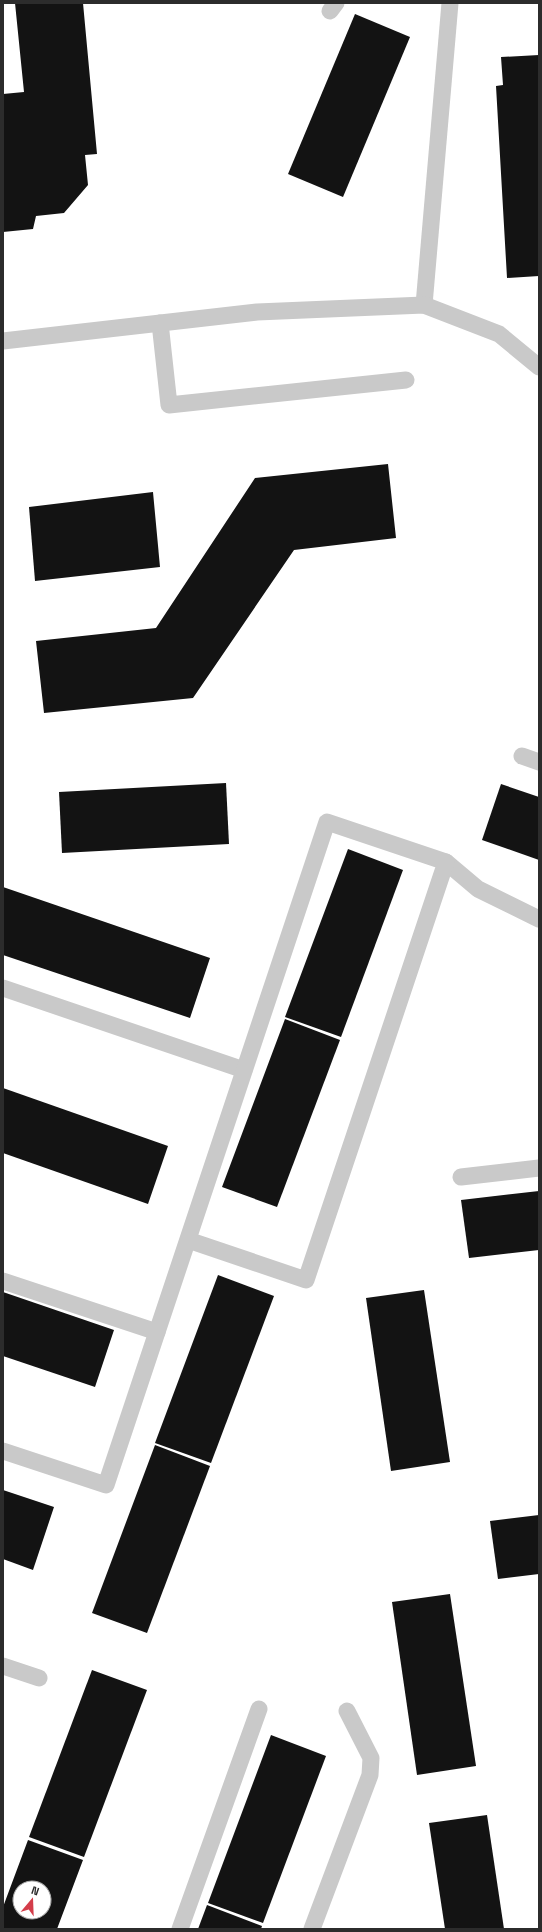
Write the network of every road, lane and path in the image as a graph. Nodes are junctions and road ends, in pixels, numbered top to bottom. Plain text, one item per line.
1 (450, 3) edge
2 (424, 305) junction
3 (160, 323) junction
4 (3, 340) edge
5 (539, 367) edge
6 (406, 380) dead end
7 (522, 756) dead end
8 (539, 762) edge
9 (446, 862) junction
10 (539, 919) edge
11 (3, 988) edge
12 (244, 1070) junction
13 (539, 1168) edge
14 (461, 1177) dead end
15 (188, 1240) junction
16 (3, 1281) edge
17 (157, 1332) junction
18 (3, 1450) edge
19 (3, 1666) edge
20 (39, 1678) dead end
21 (259, 1709) dead end
22 (348, 1711) dead end
23 (180, 1929) edge
24 (312, 1929) edge

1 - 2 lane
2 - 3 lane
2 - 5 lane
3 - 4 lane
3 - 6 lane
7 - 8 lane
9 - 10 lane
9 - 12 lane
9 - 15 lane
11 - 12 lane
12 - 15 lane
13 - 14 lane
15 - 17 lane
16 - 17 lane
17 - 18 lane
19 - 20 lane
21 - 23 lane
22 - 24 lane

